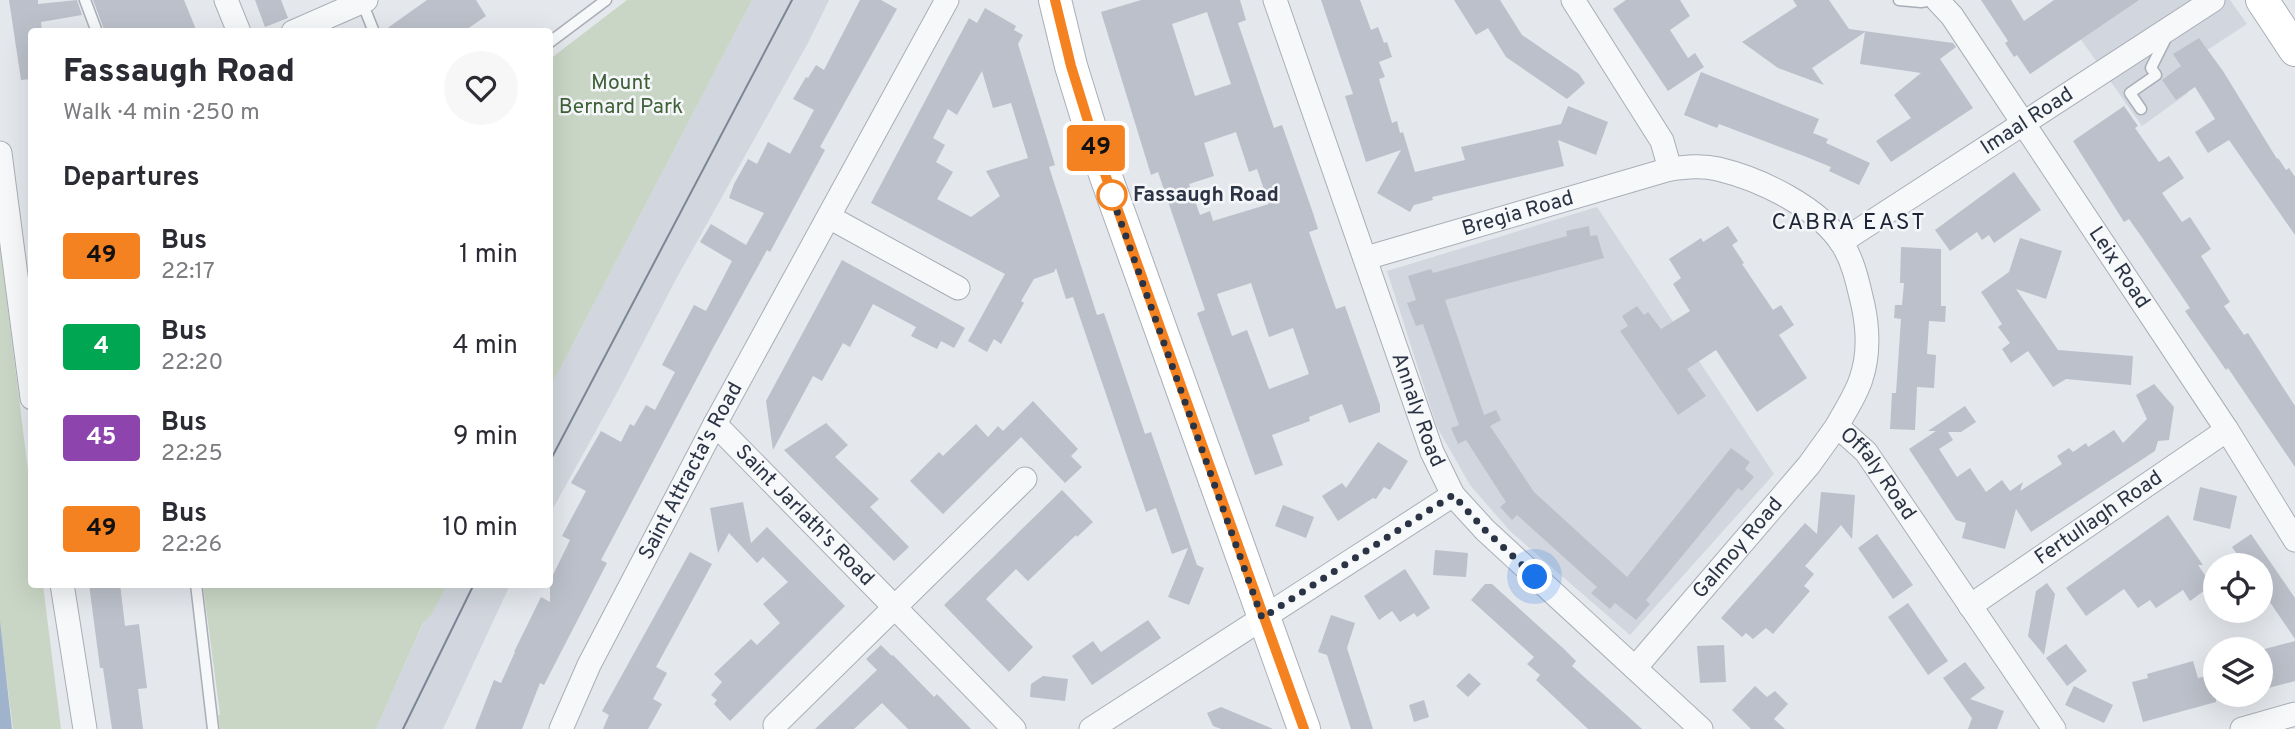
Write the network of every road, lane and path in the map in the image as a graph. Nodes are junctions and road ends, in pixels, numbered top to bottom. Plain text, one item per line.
1 (85, 0) edge
2 (226, 0) edge
3 (606, 0) edge
4 (947, 0) edge
5 (1055, 0) edge
6 (1275, 0) edge
7 (1573, 0) edge
8 (1899, 0) edge
9 (1935, 0) edge
10 (2213, 0) edge
11 (2262, 0) edge
12 (363, 1) edge
13 (2171, 27) junction
14 (96, 28) edge
15 (237, 28) edge
16 (302, 28) edge
17 (373, 28) edge
18 (553, 40) edge
19 (2295, 50) edge
20 (2141, 109) dead end
21 (2023, 123) junction
22 (0, 153) edge
23 (1670, 169) junction
24 (830, 218) junction
25 (1841, 242) junction
26 (1366, 258) junction
27 (958, 288) dead end
28 (28, 372) edge
29 (715, 424) junction
30 (1837, 426) junction
31 (2227, 430) junction
32 (1025, 479) dead end
33 (1453, 495) junction
34 (2295, 540) edge
35 (63, 588) edge
36 (196, 588) edge
37 (1970, 606) junction
38 (894, 607) junction
39 (1262, 618) junction
40 (1635, 668) junction
41 (2295, 714) edge
42 (775, 725) dead end
43 (85, 729) edge
44 (213, 729) edge
45 (561, 729) edge
46 (1014, 729) edge
47 (1091, 729) edge
48 (1304, 729) edge
49 (1701, 729) edge
50 (2054, 729) edge
51 (2242, 729) edge

1 - 14 lane
2 - 15 street
3 - 18 lane
4 - 24 street, Saint Attracta's Road
5 - 39 street
6 - 26 street, Annaly Road
7 - 23 street
8 - 9 lane
9 - 21 street, Leix Road
10 - 13 street, Imaal Road
11 - 19 street
12 - 16 street
12 - 17 lane
13 - 20 lane
13 - 21 street, Imaal Road
21 - 25 street, Imaal Road
21 - 31 street, Leix Road
22 - 28 street
23 - 25 street, Offaly Road
23 - 26 street, Bregia Road
24 - 27 street
24 - 29 street, Saint Attracta's Road
25 - 30 street, Offaly Road
26 - 33 street, Annaly Road
29 - 38 street, Saint Jarlath's Road
29 - 45 street, Saint Attracta's Road
30 - 37 street, Offaly Road
30 - 40 street, Galmoy Road
31 - 34 street, Leix Road
31 - 37 street, Fertullagh Road
32 - 38 street
33 - 39 street
33 - 40 street, Annaly Road
35 - 43 street
36 - 44 lane
37 - 50 street, Offaly Road
38 - 42 street
38 - 46 street, Saint Jarlath's Road
39 - 47 street
39 - 48 street
40 - 49 street, Annaly Road
41 - 51 street

